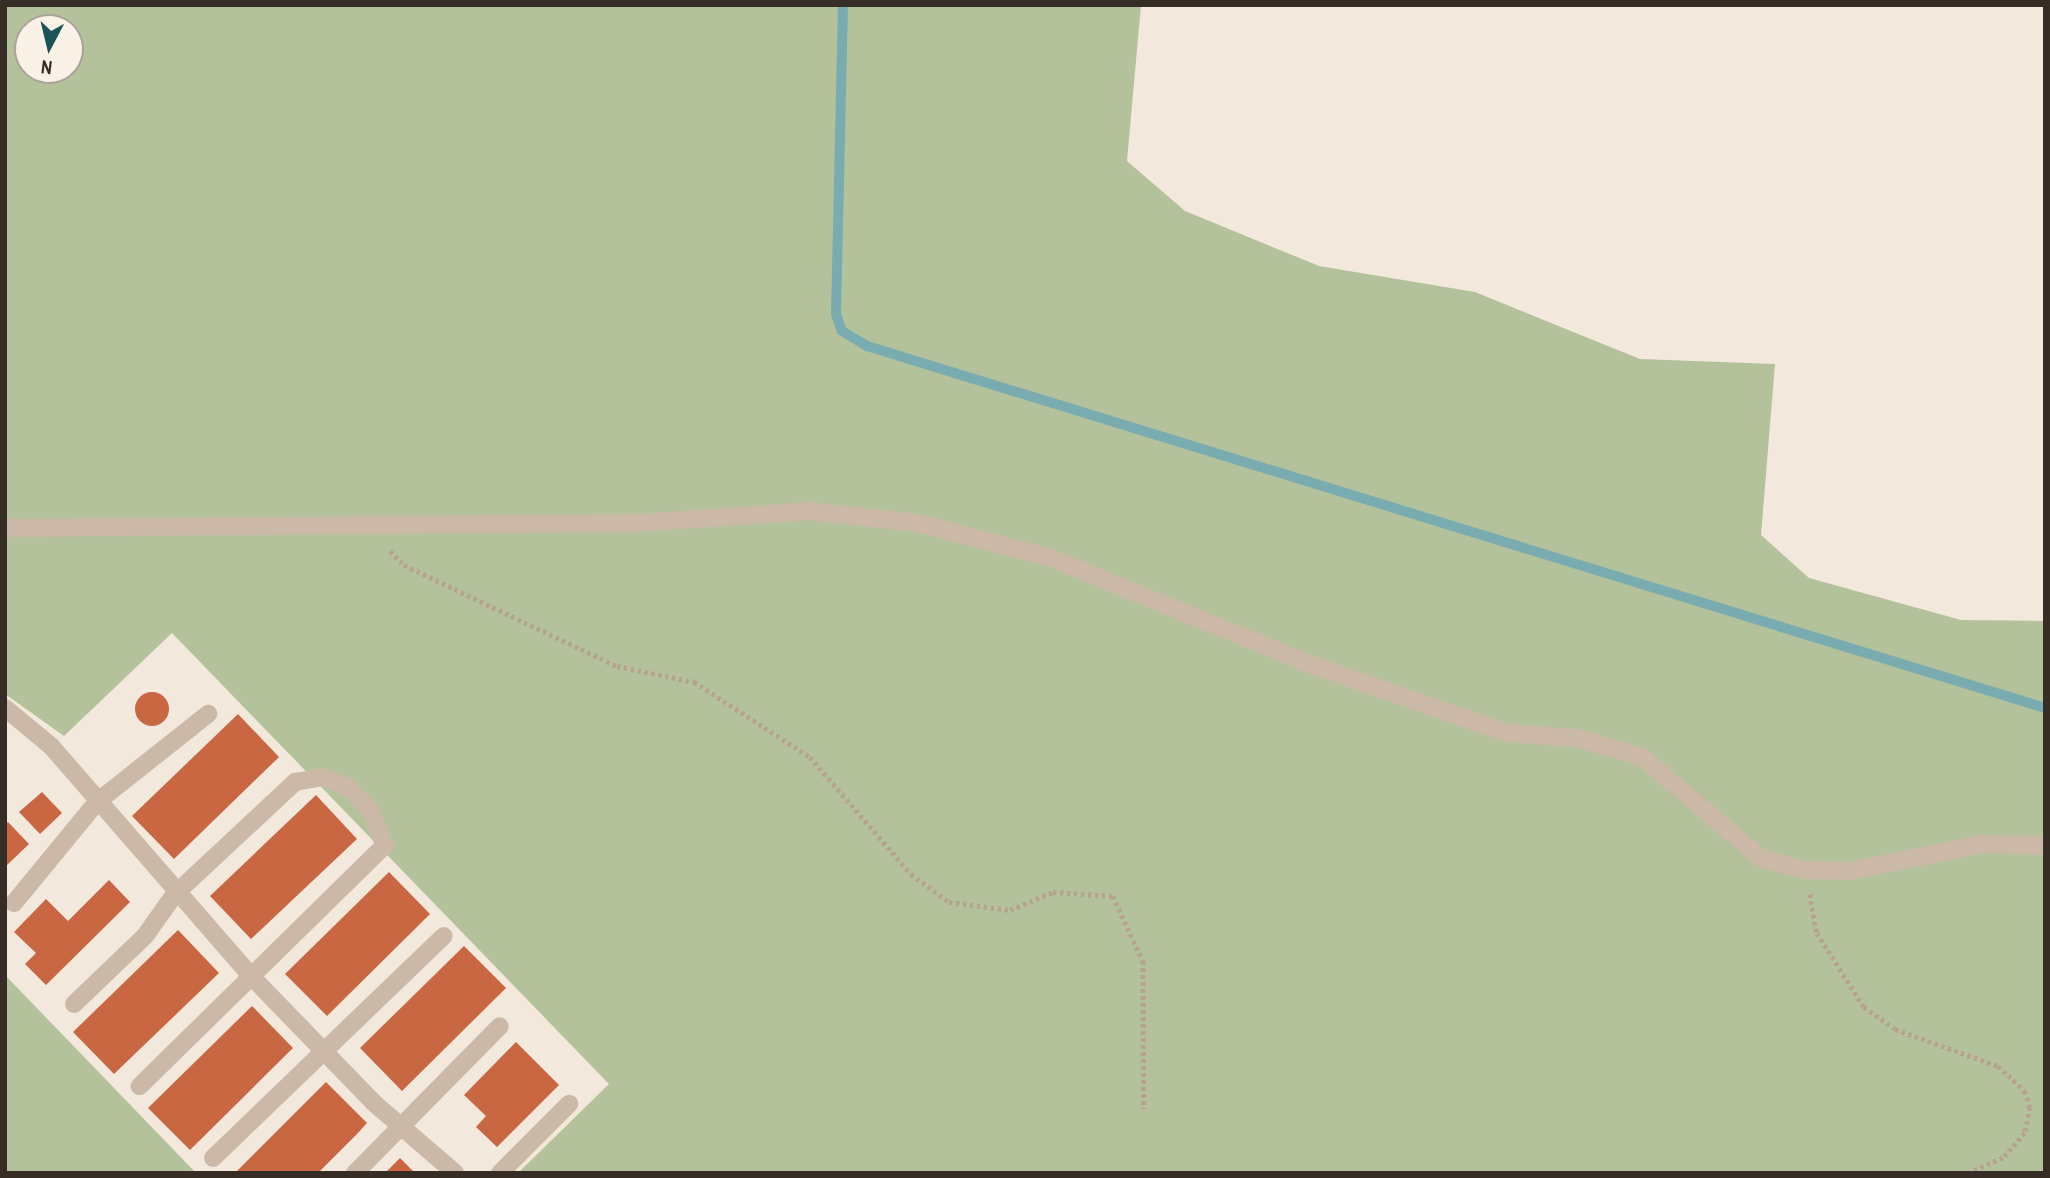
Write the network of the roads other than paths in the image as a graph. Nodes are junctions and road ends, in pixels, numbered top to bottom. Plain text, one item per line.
1 (5, 528) edge
2 (5, 708) edge
3 (208, 714) dead end
4 (97, 802) junction
5 (2045, 846) edge
6 (174, 895) junction
7 (14, 903) dead end
8 (444, 936) dead end
9 (250, 975) junction
10 (74, 1004) dead end
11 (500, 1026) dead end
12 (324, 1051) junction
13 (140, 1086) dead end
14 (569, 1104) dead end
15 (402, 1125) junction
16 (213, 1158) dead end
17 (355, 1173) edge
18 (455, 1173) edge
19 (500, 1173) edge

1 - 5 street
2 - 4 street
3 - 4 street
4 - 6 street
4 - 7 street
6 - 9 street
6 - 9 street
6 - 10 street
8 - 12 street
9 - 12 street
9 - 13 street
11 - 15 street
12 - 15 street
12 - 16 street
14 - 19 street
15 - 17 street
15 - 18 street

